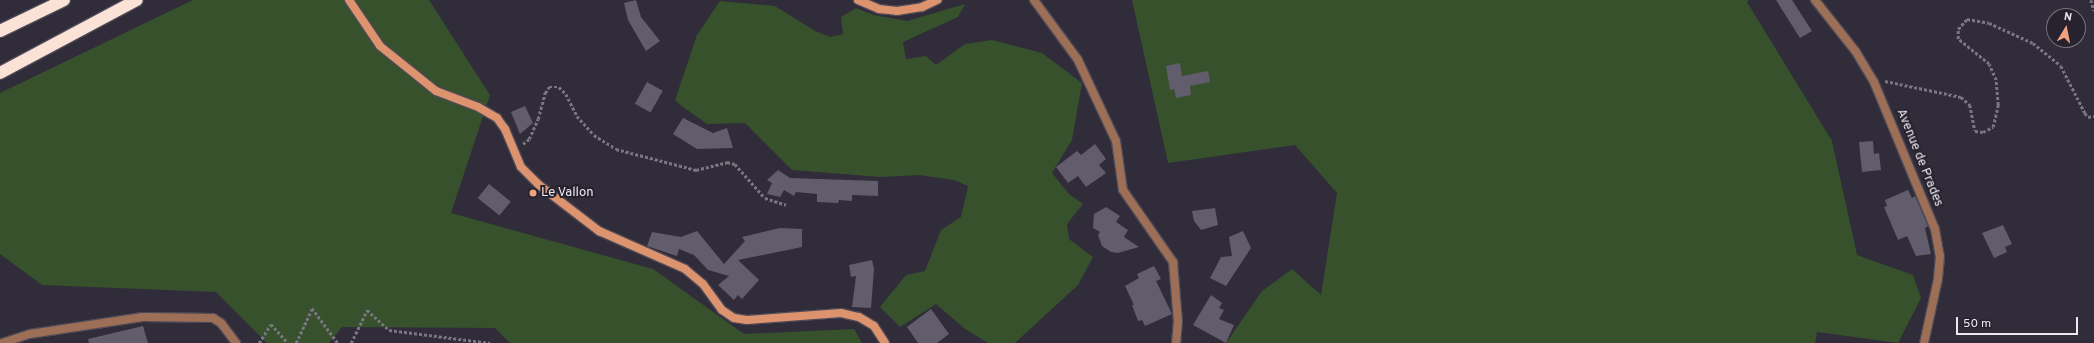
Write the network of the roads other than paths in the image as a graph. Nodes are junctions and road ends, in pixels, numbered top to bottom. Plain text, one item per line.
1 (64, 0) edge
2 (137, 0) edge
3 (349, 0) edge
4 (858, 0) edge
5 (937, 0) edge
6 (1034, 0) edge
7 (1815, 0) edge
8 (0, 31) edge
9 (0, 73) edge
10 (2, 343) edge
11 (236, 343) edge
12 (885, 343) edge
13 (1176, 343) edge
14 (1924, 343) edge

1 - 8 highway
2 - 9 highway
3 - 12 street
4 - 5 street
6 - 13 street
7 - 14 street, Avenue de Prades
10 - 11 street

